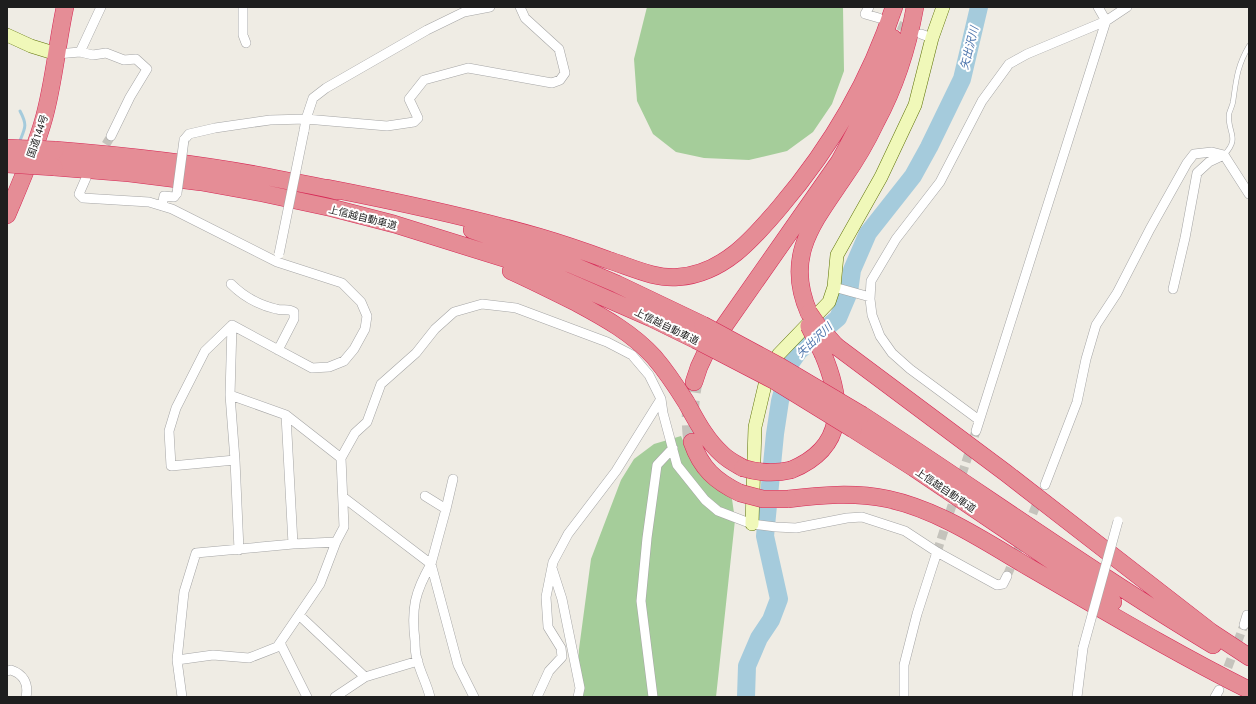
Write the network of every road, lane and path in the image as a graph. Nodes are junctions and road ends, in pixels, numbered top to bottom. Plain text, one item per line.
1 (65, 7) edge
2 (72, 7) edge
3 (101, 7) edge
4 (242, 7) edge
5 (490, 7) edge
6 (520, 7) edge
7 (869, 7) edge
8 (894, 7) edge
9 (900, 7) edge
10 (915, 7) edge
11 (943, 7) edge
12 (1098, 7) edge
13 (1127, 7) edge
14 (880, 18) tunnel mouth
15 (1106, 21) junction
16 (7, 35) edge
17 (246, 43) dead end
18 (1249, 46) edge
19 (80, 52) junction
20 (57, 54) junction
21 (306, 118) junction
22 (111, 136) tunnel mouth
23 (7, 148) edge
24 (1224, 154) junction
25 (7, 164) edge
26 (86, 178) dead end
27 (328, 188) junction
28 (262, 193) junction
29 (1249, 194) edge
30 (162, 206) junction
31 (7, 215) edge
32 (278, 258) junction
33 (231, 284) dead end
34 (837, 288) junction
35 (1173, 289) dead end
36 (867, 296) junction
37 (232, 325) junction
38 (700, 332) junction
39 (278, 350) junction
40 (829, 350) junction
41 (694, 382) tunnel mouth
42 (230, 395) junction
43 (661, 399) junction
44 (286, 415) junction
45 (979, 420) junction
46 (857, 422) junction
47 (976, 432) tunnel mouth
48 (692, 442) tunnel mouth
49 (673, 448) junction
50 (341, 458) junction
51 (235, 460) junction
52 (453, 479) dead end
53 (1045, 485) dead end
54 (425, 496) dead end
55 (343, 497) junction
56 (446, 509) junction
57 (1118, 521) dead end
58 (756, 525) junction
59 (336, 542) junction
60 (293, 544) junction
61 (239, 550) junction
62 (937, 552) junction
63 (431, 564) junction
64 (552, 568) junction
65 (1007, 576) tunnel mouth
66 (299, 615) junction
67 (1249, 616) edge
68 (1244, 625) tunnel mouth
69 (280, 643) junction
70 (1249, 657) edge
71 (177, 660) junction
72 (418, 661) junction
73 (1249, 667) edge
74 (7, 671) edge
75 (365, 677) junction
76 (1249, 687) edge
77 (1249, 690) edge
78 (26, 697) edge
79 (182, 697) edge
80 (307, 697) edge
81 (335, 697) edge
82 (430, 697) edge
83 (474, 697) edge
84 (537, 697) edge
85 (578, 697) edge
86 (653, 697) edge
87 (904, 697) edge
88 (1077, 697) edge

1 - 20 highway, 国道144号
2 - 20 highway, 国道144号
3 - 19 street
4 - 17 street
5 - 21 street
6 - 21 street
7 - 14 street
8 - 27 highway
9 - 41 highway
10 - 40 highway, bridge
11 - 34 street
12 - 15 street
13 - 15 street
15 - 36 street
15 - 45 street
16 - 20 street
18 - 24 lane
19 - 20 street
19 - 22 street
20 - 31 highway, 国道144号
21 - 30 street, bridge
21 - 32 street, bridge
23 - 27 highway, 上信越自動車道, bridge
24 - 29 street
24 - 35 street
24 - 53 street
25 - 28 highway, 上信越自動車道, bridge
26 - 30 street
27 - 38 highway, 上信越自動車道
28 - 38 highway, 上信越自動車道
28 - 40 highway, bridge
30 - 32 street
32 - 39 street
33 - 39 street
34 - 36 street
34 - 58 street
36 - 45 street
37 - 39 street
37 - 42 street
37 - 51 street
38 - 46 highway, 上信越自動車道, bridge
40 - 70 highway
42 - 44 street
42 - 51 street
43 - 49 street
43 - 50 street
43 - 64 street
44 - 50 street
44 - 60 street
45 - 47 street
46 - 73 highway, 上信越自動車道
46 - 76 highway, 上信越自動車道
48 - 77 highway, bridge
49 - 58 street
49 - 86 street
50 - 55 street
51 - 61 street
52 - 56 street
54 - 56 street
55 - 59 street
55 - 63 street
56 - 63 street
57 - 88 street, bridge
58 - 62 street
59 - 60 street
59 - 66 street
60 - 61 street
61 - 71 street
62 - 65 street
62 - 87 street
63 - 72 street
63 - 83 street
64 - 84 street
64 - 85 street
66 - 69 street
66 - 75 street
67 - 68 street
69 - 71 street
69 - 80 street
71 - 79 street
72 - 75 street
72 - 82 street
74 - 78 street
75 - 81 street

